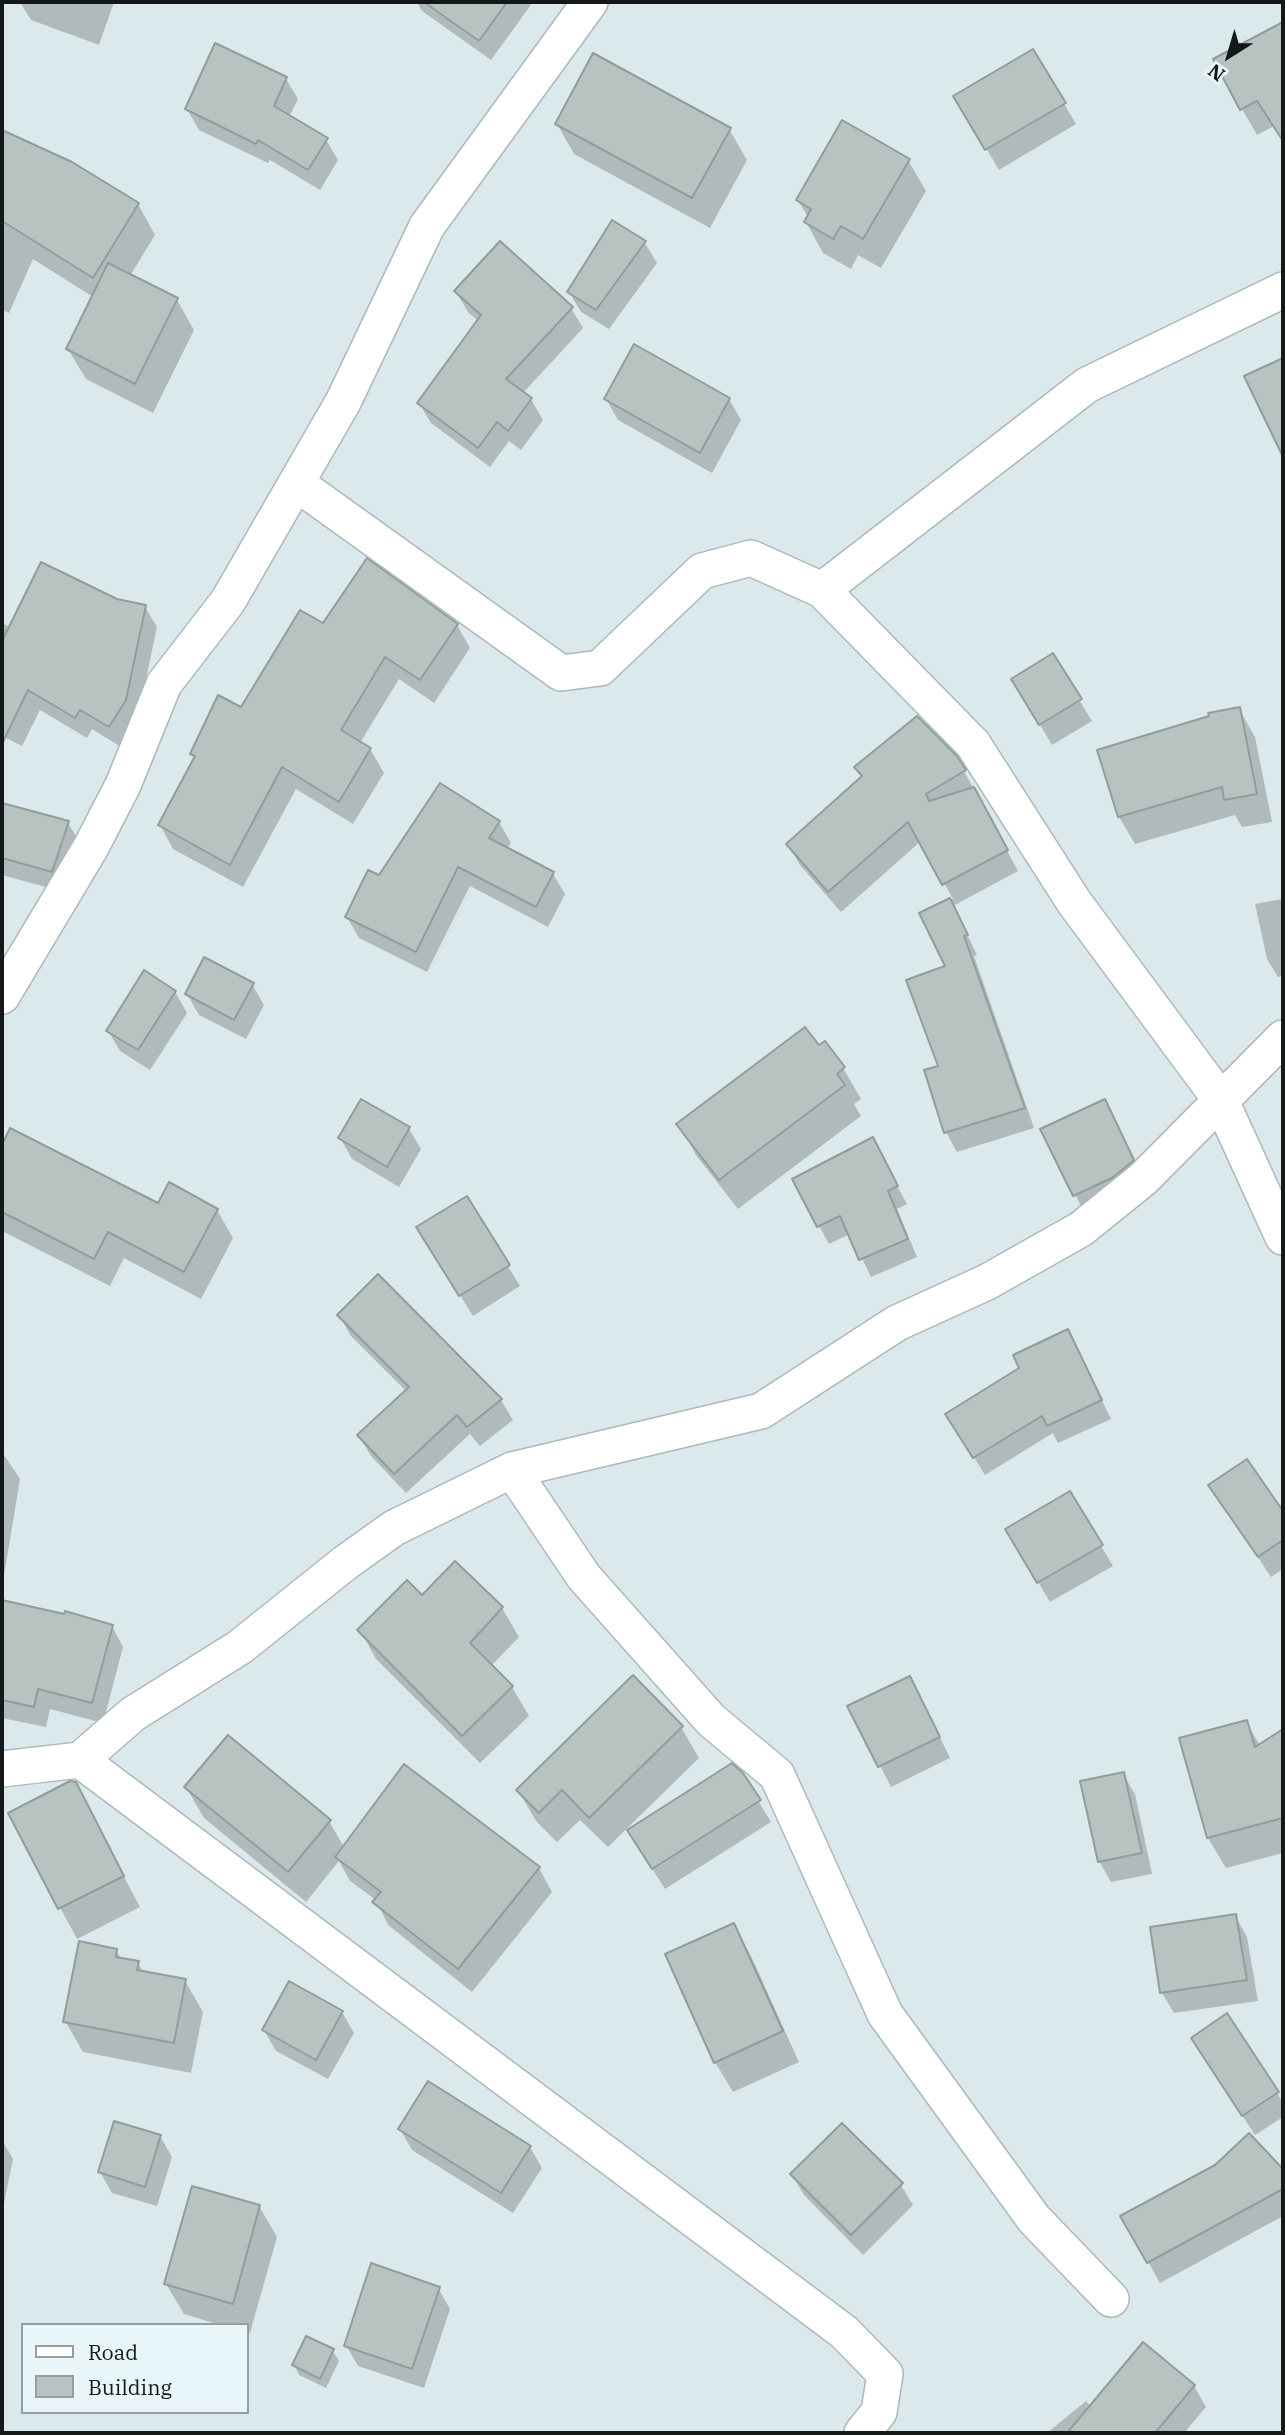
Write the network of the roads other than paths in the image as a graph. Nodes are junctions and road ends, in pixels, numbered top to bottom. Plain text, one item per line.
1 (590, 2) edge
2 (1283, 290) edge
3 (296, 483) junction
4 (822, 590) junction
5 (2, 996) edge
6 (1283, 1038) edge
7 (1220, 1099) junction
8 (1283, 1237) edge
9 (512, 1471) junction
10 (80, 1760) junction
11 (2, 1769) edge
12 (1111, 2299) dead end
13 (862, 2433) edge

1 - 3 street
2 - 4 street
3 - 4 street
3 - 5 street
4 - 7 street
6 - 7 street
7 - 8 street
7 - 9 street
9 - 10 street
9 - 12 street
10 - 11 street
10 - 13 street

